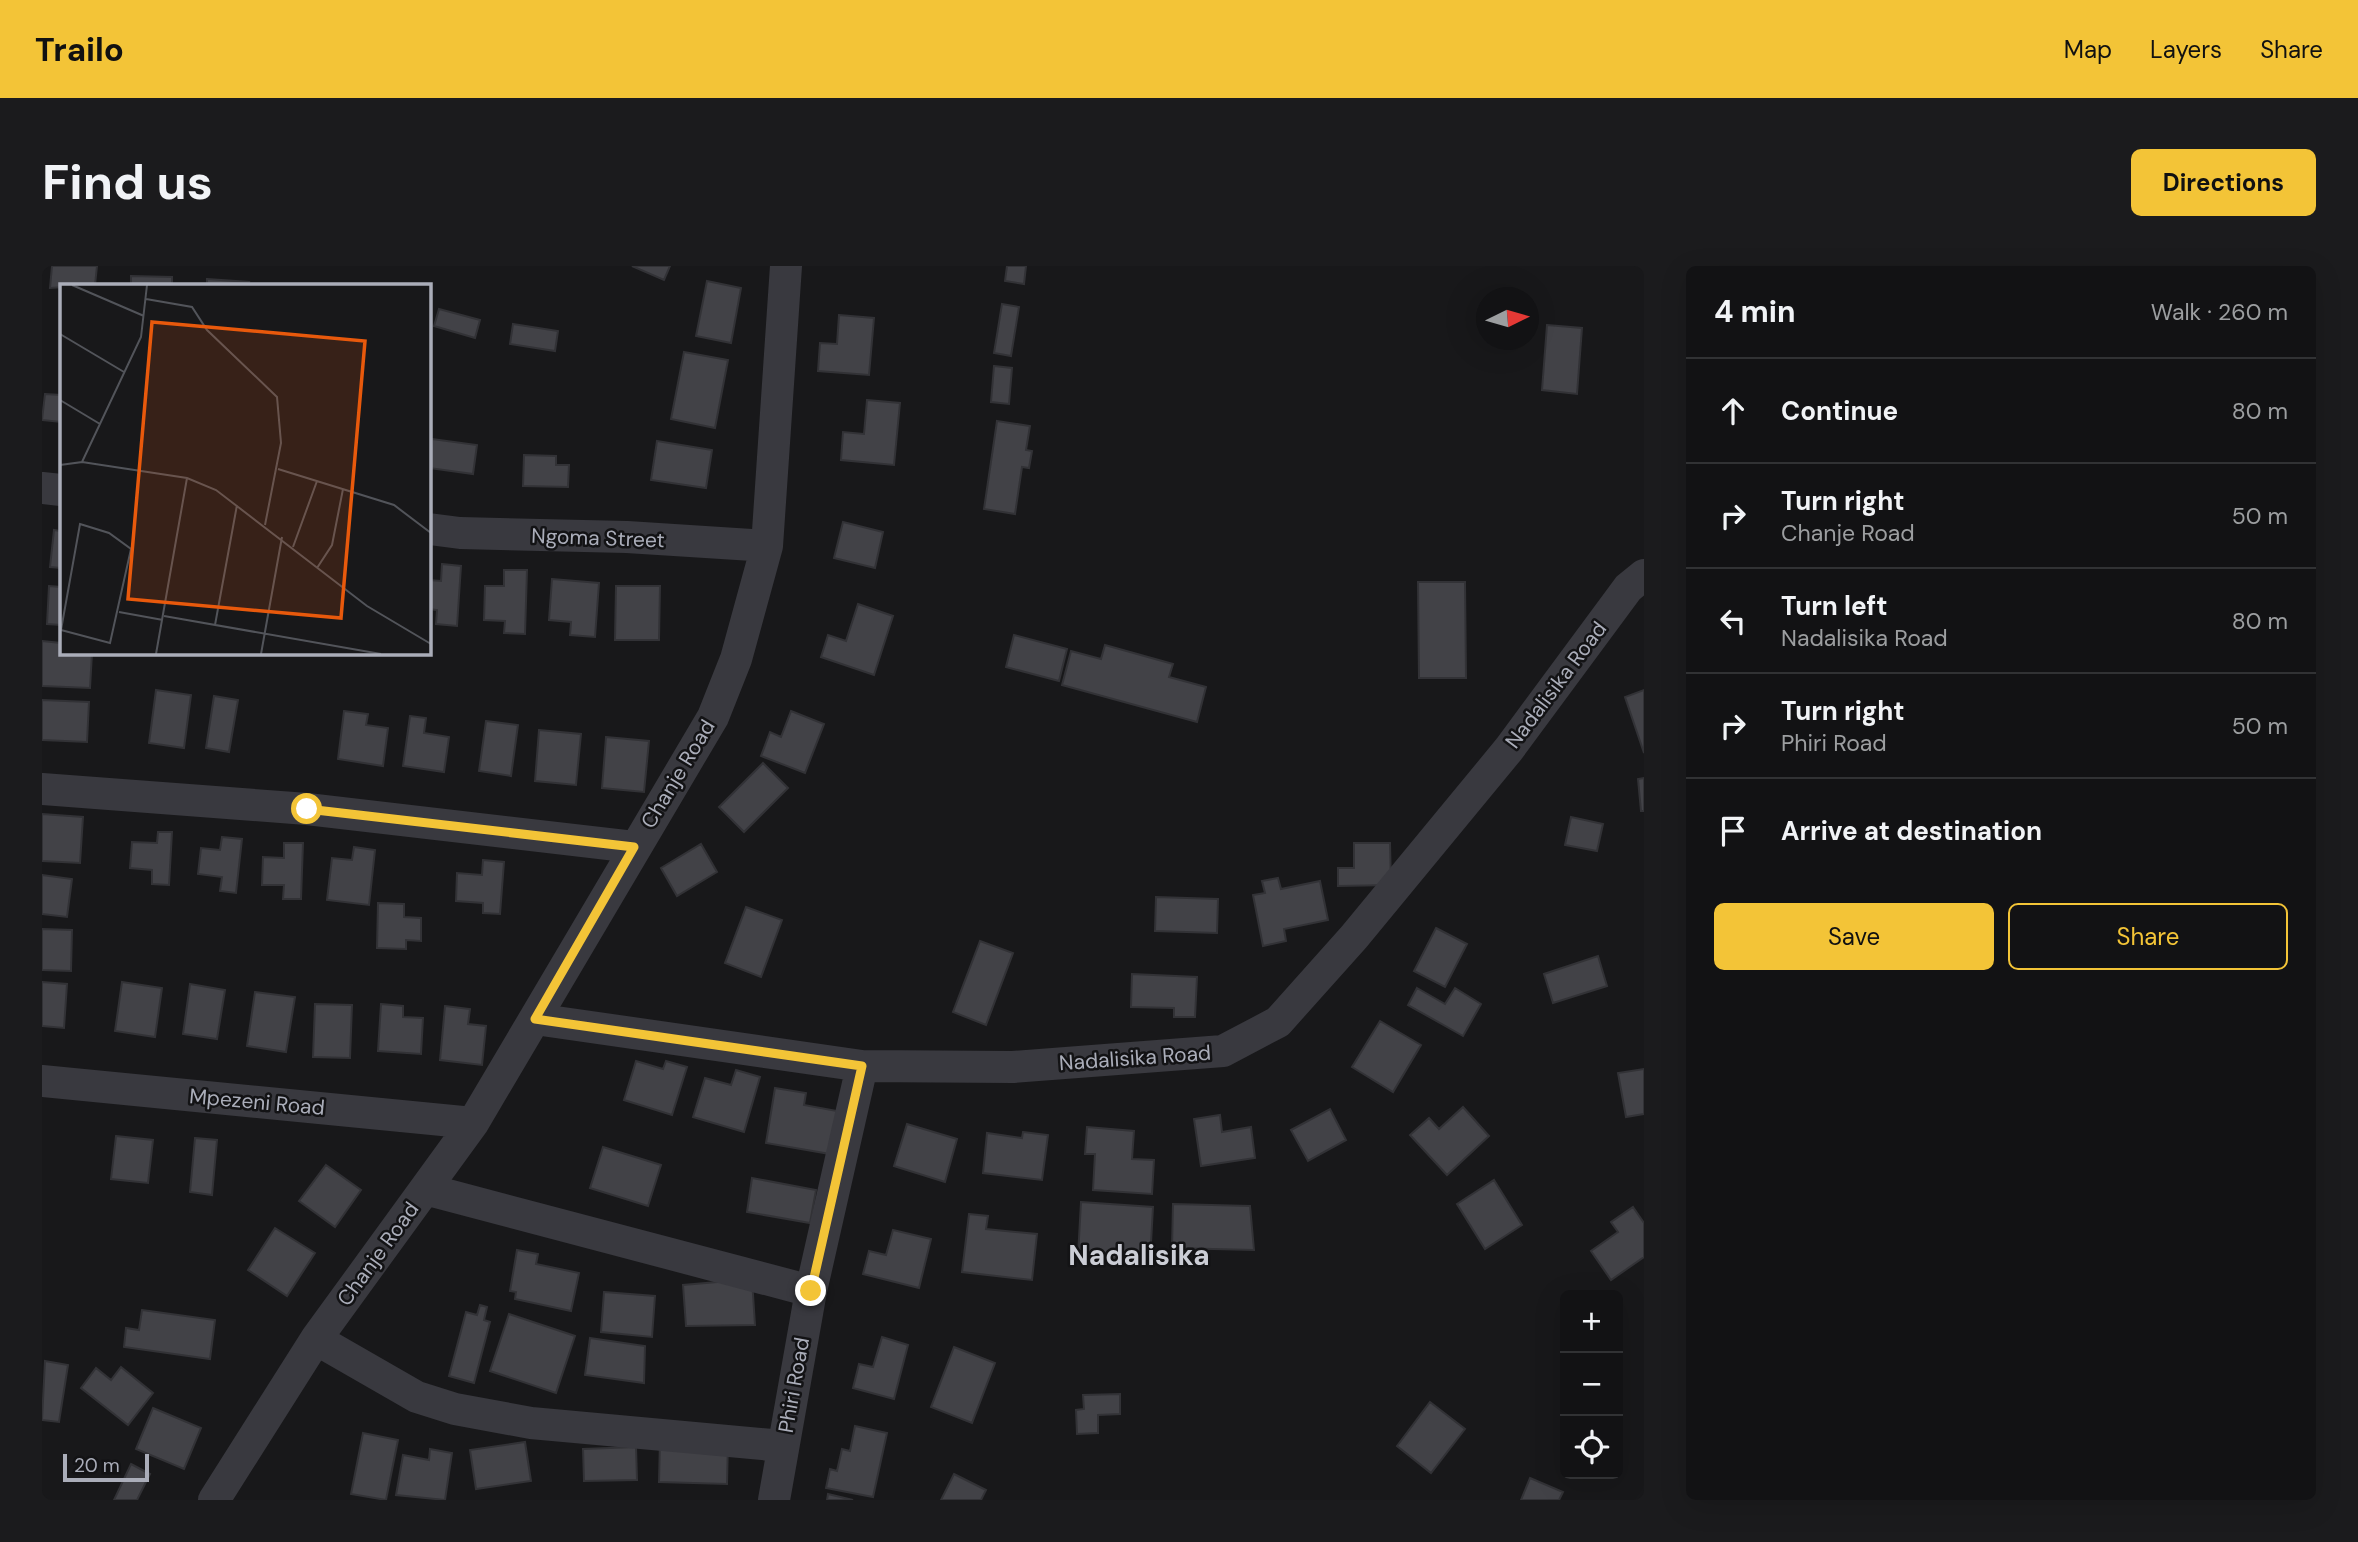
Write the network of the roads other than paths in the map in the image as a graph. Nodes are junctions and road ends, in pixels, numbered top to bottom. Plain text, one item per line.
1 (786, 266) edge
2 (42, 488) edge
3 (60, 490) edge
4 (430, 529) edge
5 (767, 545) junction
6 (1644, 575) edge
7 (42, 789) edge
8 (634, 847) junction
9 (535, 1019) junction
10 (862, 1066) junction
11 (42, 1081) edge
12 (472, 1122) junction
13 (425, 1189) junction
14 (811, 1291) junction
15 (316, 1339) junction
16 (783, 1446) junction
17 (214, 1500) edge
18 (774, 1500) edge

1 - 5 street, Chanje Road
2 - 3 street
4 - 5 street, Ngoma Street
5 - 8 street, Chanje Road
6 - 10 street, Nadalisika Road
7 - 8 street
8 - 9 street, Chanje Road
9 - 10 street, Nadalisika Road
9 - 12 street, Chanje Road
10 - 14 street, Phiri Road
11 - 12 street, Mpezeni Road
12 - 13 street, Chanje Road
13 - 14 street
13 - 15 street, Chanje Road
14 - 16 street, Phiri Road
15 - 16 street
15 - 17 street, Chanje Road
16 - 18 street, Phiri Road

